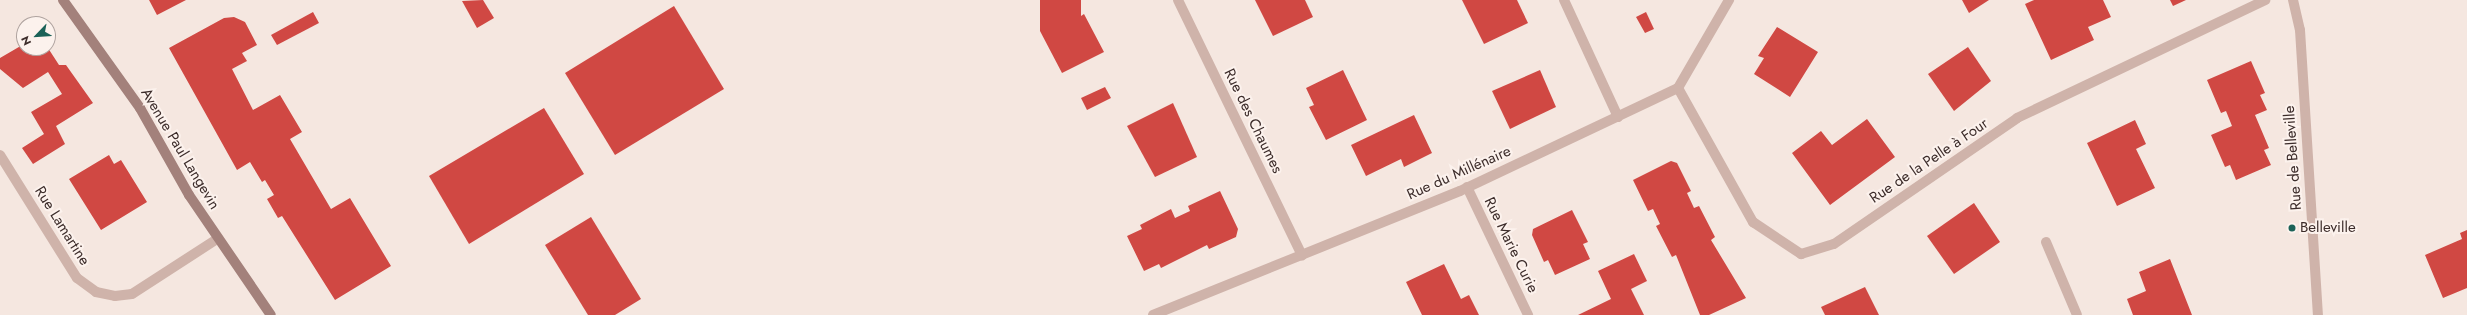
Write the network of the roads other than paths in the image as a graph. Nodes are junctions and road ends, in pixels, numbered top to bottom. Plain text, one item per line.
1 (63, 0) edge
2 (1178, 0) edge
3 (1564, 0) edge
4 (1729, 0) edge
5 (2265, 0) edge
6 (2293, 0) edge
7 (1678, 88) junction
8 (1618, 117) junction
9 (0, 155) edge
10 (1467, 187) junction
11 (218, 239) junction
12 (2046, 242) dead end
13 (1302, 255) junction
14 (271, 315) edge
15 (1153, 315) edge
16 (1528, 315) edge
17 (2077, 315) edge
18 (2318, 315) edge

1 - 11 street, Avenue Paul Langevin
2 - 13 street, Rue des Chaumes
3 - 8 street
4 - 7 street
5 - 7 street, Rue de la Pelle à Four
6 - 18 street, Rue de Belleville
7 - 8 street, Rue du Millénaire
8 - 10 street, Rue du Millénaire
9 - 11 street, Rue Lamartine
10 - 13 street, Rue du Millénaire
10 - 16 street, Rue Marie Curie
11 - 14 street, Avenue Paul Langevin
12 - 17 street
13 - 15 street, Rue du Millénaire

